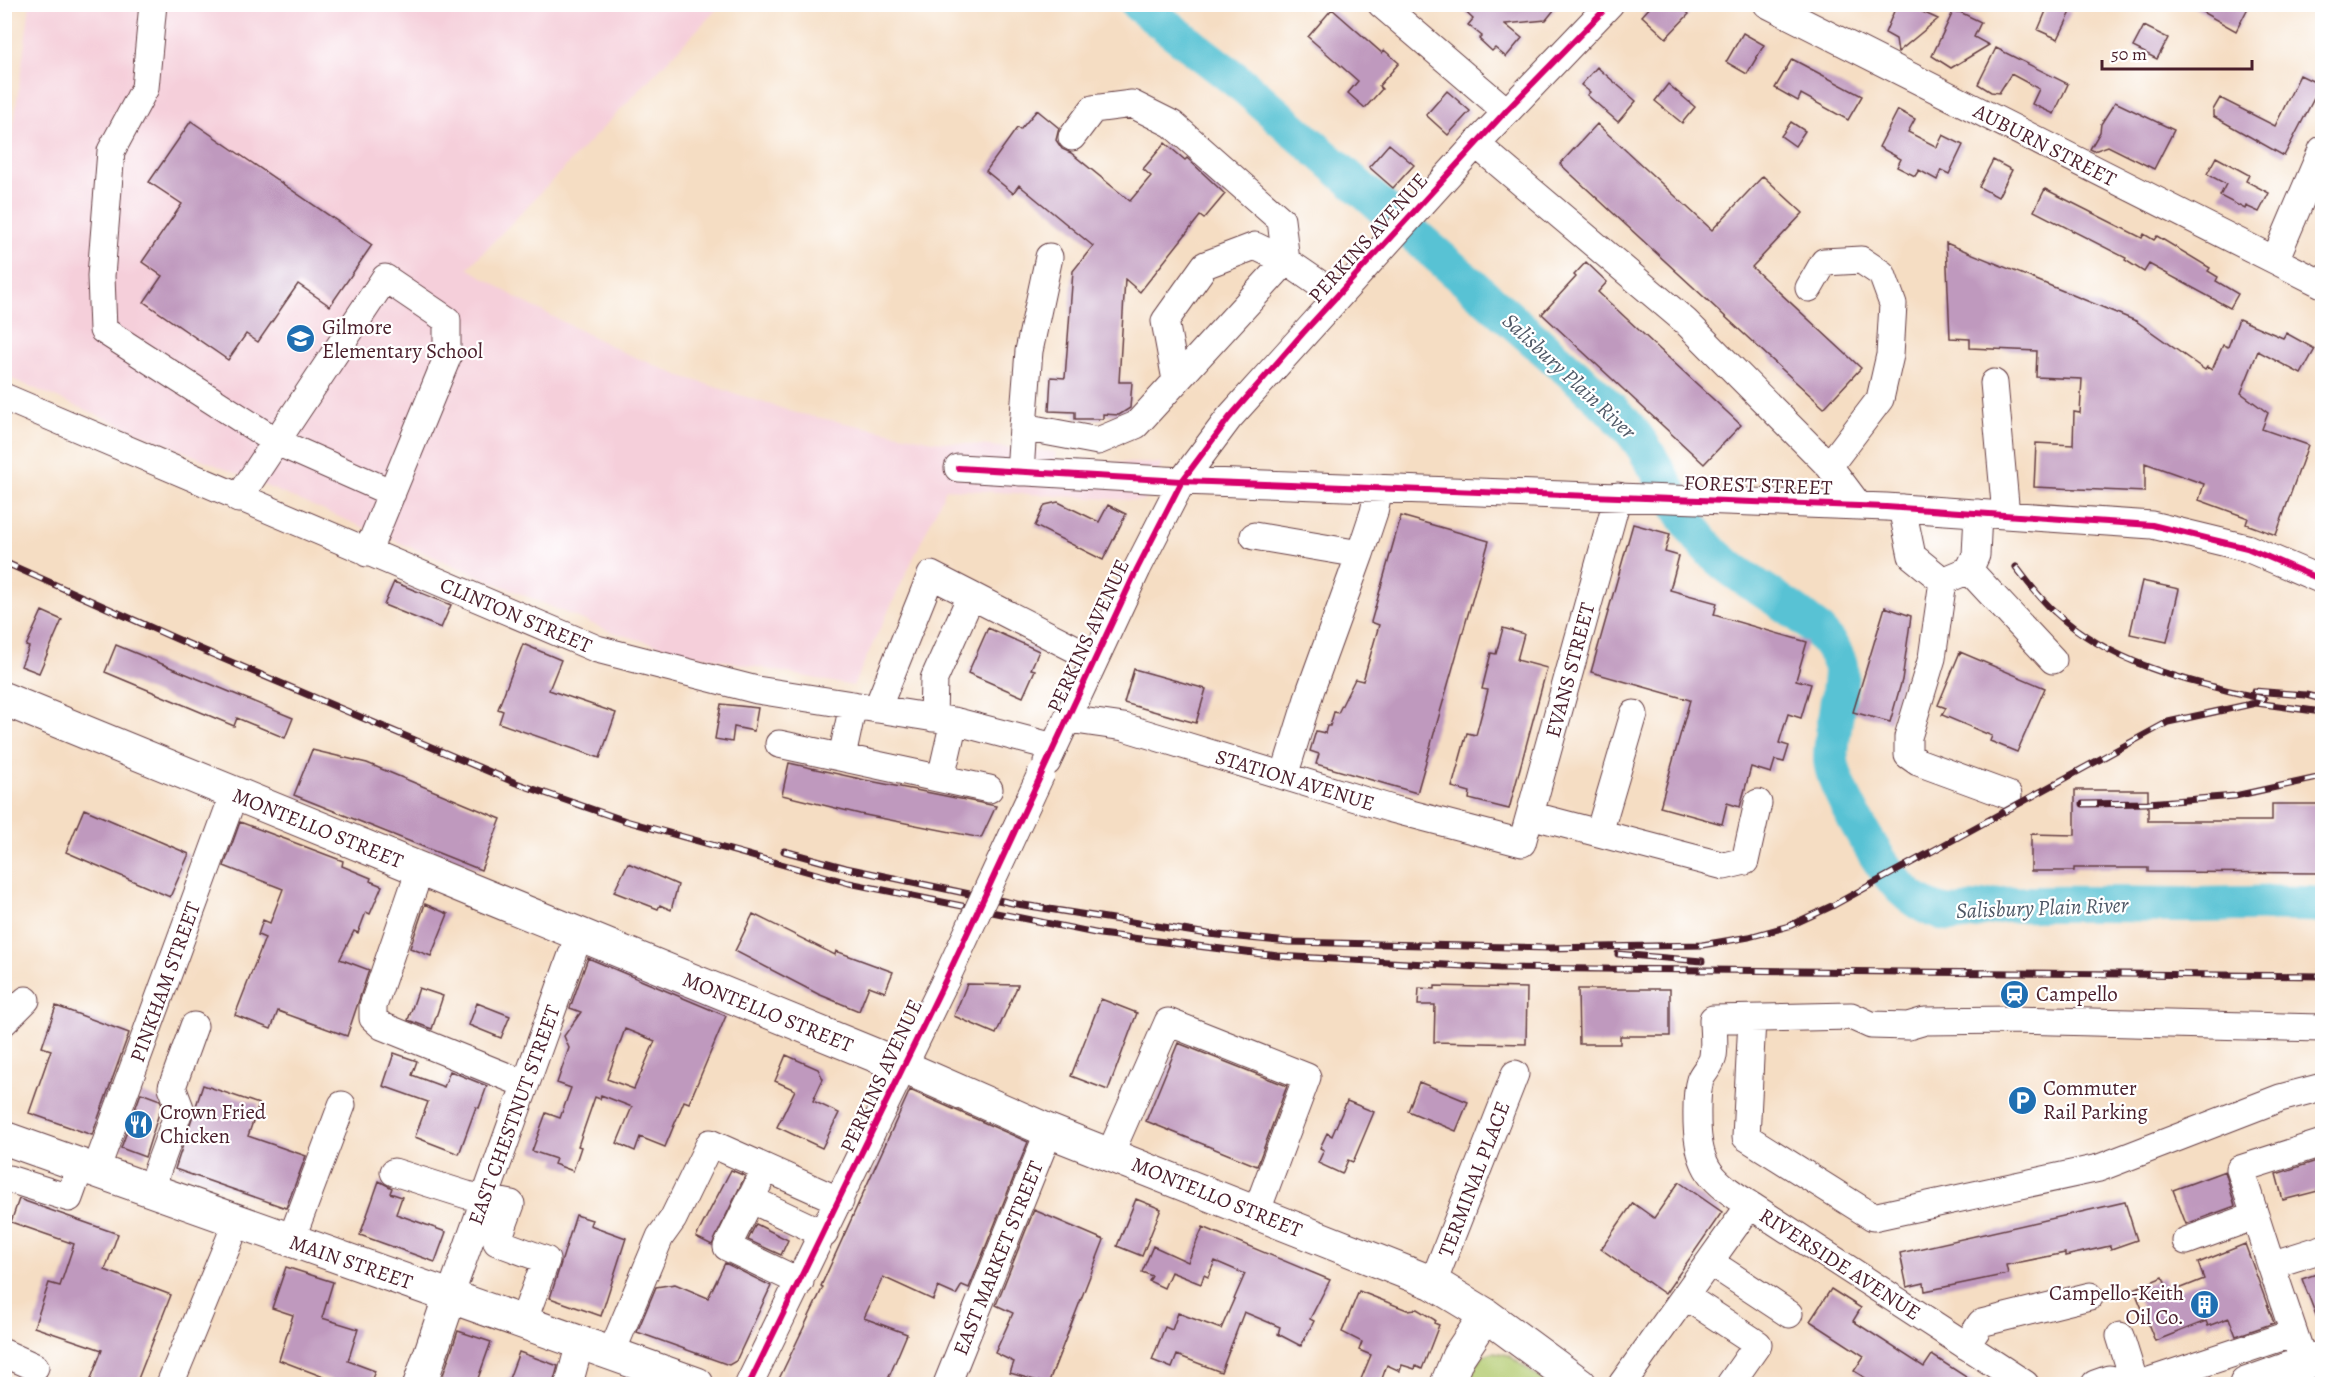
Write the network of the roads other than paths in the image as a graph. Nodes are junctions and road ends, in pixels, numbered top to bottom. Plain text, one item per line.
1 (153, 4) edge
2 (1380, 4) edge
3 (1610, 4) edge
4 (1767, 4) edge
5 (1506, 111) junction
6 (1072, 137) dead end
7 (1476, 144) junction
8 (2322, 150) edge
9 (1048, 257) dead end
10 (2275, 260) junction
11 (1286, 261) junction
12 (2322, 285) edge
13 (1809, 288) dead end
14 (1337, 296) junction
15 (1176, 380) junction
16 (1994, 383) dead end
17 (4, 398) edge
18 (1023, 427) junction
19 (277, 442) junction
20 (1830, 466) junction
21 (958, 468) dead end
22 (1020, 472) junction
23 (1182, 481) junction
24 (1379, 488) junction
25 (392, 493) junction
26 (1618, 496) junction
27 (238, 499) junction
28 (1859, 506) junction
29 (1902, 508) junction
30 (1978, 513) junction
31 (2006, 515) junction
32 (1254, 536) dead end
33 (367, 553) junction
34 (1360, 554) junction
35 (1969, 570) junction
36 (2322, 580) edge
37 (1943, 581) junction
38 (971, 596) junction
39 (1095, 659) junction
40 (2053, 660) dead end
41 (4, 699) edge
42 (865, 707) junction
43 (1634, 714) dead end
44 (943, 719) junction
45 (1068, 719) junction
46 (779, 744) dead end
47 (1054, 747) junction
48 (842, 757) junction
49 (1284, 776) junction
50 (940, 778) junction
51 (989, 789) dead end
52 (234, 794) junction
53 (2008, 795) dead end
54 (1758, 803) dead end
55 (1530, 815) junction
56 (1599, 833) junction
57 (1522, 843) joint
58 (420, 869) junction
59 (579, 934) junction
60 (26, 1000) dead end
61 (1752, 1019) junction
62 (4, 1022) edge
63 (194, 1026) dead end
64 (2322, 1028) edge
65 (904, 1067) junction
66 (1515, 1074) dead end
67 (525, 1084) junction
68 (2322, 1087) edge
69 (342, 1105) dead end
70 (1049, 1131) junction
71 (12, 1140) edge
72 (2322, 1143) edge
73 (1110, 1154) junction
74 (88, 1168) junction
75 (766, 1168) junction
76 (394, 1172) dead end
77 (7, 1187) edge
78 (150, 1190) junction
79 (483, 1199) junction
80 (750, 1199) junction
81 (840, 1201) junction
82 (1750, 1205) junction
83 (1256, 1213) junction
84 (2255, 1216) junction
85 (237, 1222) junction
86 (824, 1234) junction
87 (291, 1240) junction
88 (2186, 1241) dead end
89 (2322, 1249) edge
90 (1710, 1262) junction
91 (2271, 1265) junction
92 (800, 1282) junction
93 (1434, 1283) junction
94 (450, 1296) junction
95 (1685, 1296) junction
96 (2090, 1296) dead end
97 (1789, 1314) dead end
98 (1486, 1315) junction
99 (523, 1322) junction
100 (2294, 1333) junction
101 (2120, 1336) dead end
102 (580, 1343) junction
103 (1966, 1347) junction
104 (4, 1353) edge
105 (611, 1354) junction
106 (35, 1367) dead end
107 (2303, 1368) edge
108 (170, 1384) edge
109 (420, 1384) edge
110 (569, 1384) edge
111 (697, 1384) edge
112 (749, 1384) edge
113 (947, 1384) edge
114 (1447, 1384) edge
115 (1580, 1384) edge
116 (1622, 1384) edge
117 (1730, 1384) edge
118 (2025, 1384) edge
119 (2095, 1384) edge
120 (2131, 1384) edge
121 (2138, 1384) edge
122 (2246, 1384) edge

1 - 19 street
2 - 5 street
3 - 5 street, PERKINS AVENUE
4 - 10 street, AUBURN STREET
5 - 7 street, PERKINS AVENUE
6 - 11 street
7 - 14 street, PERKINS AVENUE
7 - 20 street
8 - 10 street
9 - 18 street
10 - 12 street, AUBURN STREET
11 - 14 street
11 - 15 street
11 - 15 street
13 - 20 street
14 - 23 street, PERKINS AVENUE
15 - 18 street
16 - 31 street
17 - 27 street, CLINTON STREET
18 - 22 street
19 - 25 street
19 - 25 street
19 - 27 street
20 - 28 street
21 - 22 street, FOREST STREET
22 - 23 street, FOREST STREET
23 - 24 street, FOREST STREET
23 - 39 street, PERKINS AVENUE
24 - 26 street, FOREST STREET
24 - 34 street
25 - 33 street
26 - 28 street, FOREST STREET
26 - 55 street, EVANS STREET
27 - 33 street, CLINTON STREET
28 - 29 street, FOREST STREET
29 - 30 street, FOREST STREET
29 - 37 street
30 - 31 street, FOREST STREET
30 - 35 street
31 - 36 street, FOREST STREET
32 - 34 street
33 - 42 street, CLINTON STREET
34 - 49 street
35 - 37 street
35 - 40 street
37 - 53 street
38 - 39 street
38 - 42 street
38 - 44 street
39 - 45 street, PERKINS AVENUE
41 - 52 main road, MONTELLO STREET
42 - 44 street, CLINTON STREET
42 - 48 street
43 - 56 street
44 - 47 street, CLINTON STREET
44 - 50 street
45 - 47 street, PERKINS AVENUE
45 - 49 street, STATION AVENUE
46 - 48 street
47 - 65 street, PERKINS AVENUE, bridge
48 - 50 street
49 - 57 street, STATION AVENUE
50 - 51 street
52 - 58 main road, MONTELLO STREET
52 - 74 street, PINKHAM STREET
54 - 56 street
55 - 56 street
55 - 57 street, EVANS STREET
58 - 59 main road, MONTELLO STREET
58 - 67 street
59 - 65 main road, MONTELLO STREET
59 - 67 street, EAST CHESTNUT STREET
60 - 62 street
61 - 64 street
61 - 68 street
61 - 82 street
63 - 78 street
65 - 70 main road, MONTELLO STREET
65 - 81 street, PERKINS AVENUE
66 - 93 street, TERMINAL PLACE
67 - 79 street, EAST CHESTNUT STREET
69 - 87 street
70 - 73 main road, MONTELLO STREET
70 - 113 street, EAST MARKET STREET
71 - 74 main road, MAIN STREET
71 - 77 street
72 - 84 street
73 - 83 main road, MONTELLO STREET
73 - 83 street
74 - 77 street, PINKHAM STREET
74 - 78 main road, MAIN STREET
75 - 80 street
75 - 81 street
75 - 105 street
76 - 79 street
78 - 85 main road, MAIN STREET
79 - 94 street, EAST CHESTNUT STREET
79 - 99 street
80 - 86 street
80 - 92 street
81 - 86 street, PERKINS AVENUE
82 - 90 street, RIVERSIDE AVENUE
82 - 103 street, RIVERSIDE AVENUE
83 - 93 main road, MONTELLO STREET
84 - 88 street
84 - 91 street
85 - 87 main road, MAIN STREET
85 - 108 street
86 - 92 street, PERKINS AVENUE
87 - 94 main road, MAIN STREET
89 - 91 street
90 - 95 street, RIVERSIDE AVENUE
90 - 97 street
91 - 100 street
92 - 112 street, PERKINS AVENUE
93 - 98 main road, MONTELLO STREET
94 - 99 main road, MAIN STREET
94 - 109 main road
95 - 116 street, RIVERSIDE AVENUE
95 - 117 street
96 - 103 street
98 - 114 main road
98 - 115 main road, MONTELLO STREET
99 - 102 main road, MAIN STREET
100 - 107 street
100 - 121 street
101 - 121 street
102 - 105 main road, MAIN STREET
102 - 110 street
103 - 118 street, RIVERSIDE AVENUE
104 - 106 street
105 - 111 main road, MAIN STREET
107 - 122 main road
119 - 120 street

